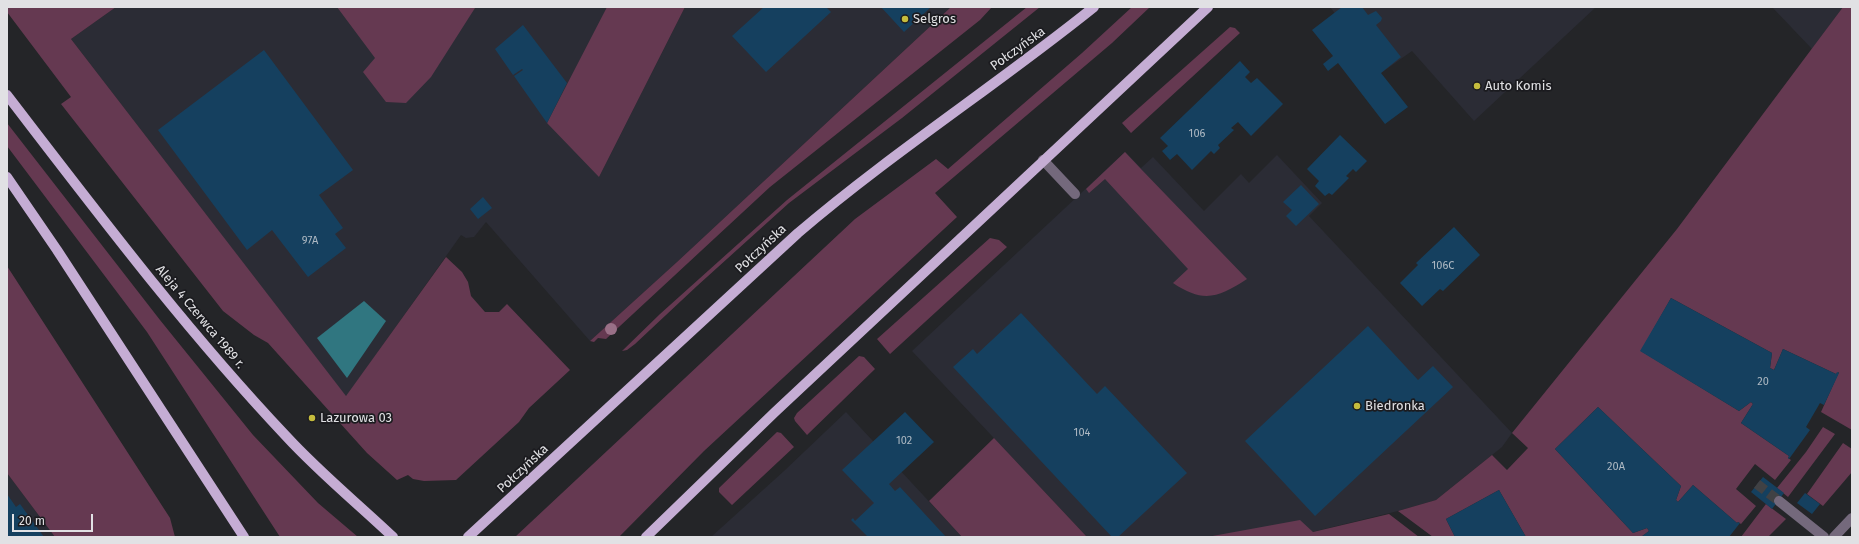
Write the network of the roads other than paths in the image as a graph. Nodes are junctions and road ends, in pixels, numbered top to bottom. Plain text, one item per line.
1 (1094, 7) edge
2 (1208, 7) edge
3 (7, 95) edge
4 (1043, 160) junction
5 (7, 178) edge
6 (1075, 194) dead end
7 (1779, 501) tunnel mouth
8 (1852, 518) edge
9 (244, 537) edge
10 (394, 537) edge
11 (468, 537) edge
12 (646, 537) edge
13 (1824, 537) edge
14 (1834, 537) edge

1 - 11 main road, Połczyńska
2 - 4 main road
3 - 10 main road, Aleja 4 Czerwca 1989 r.
4 - 6 street
4 - 12 main road
5 - 9 main road
7 - 13 street
8 - 14 street

